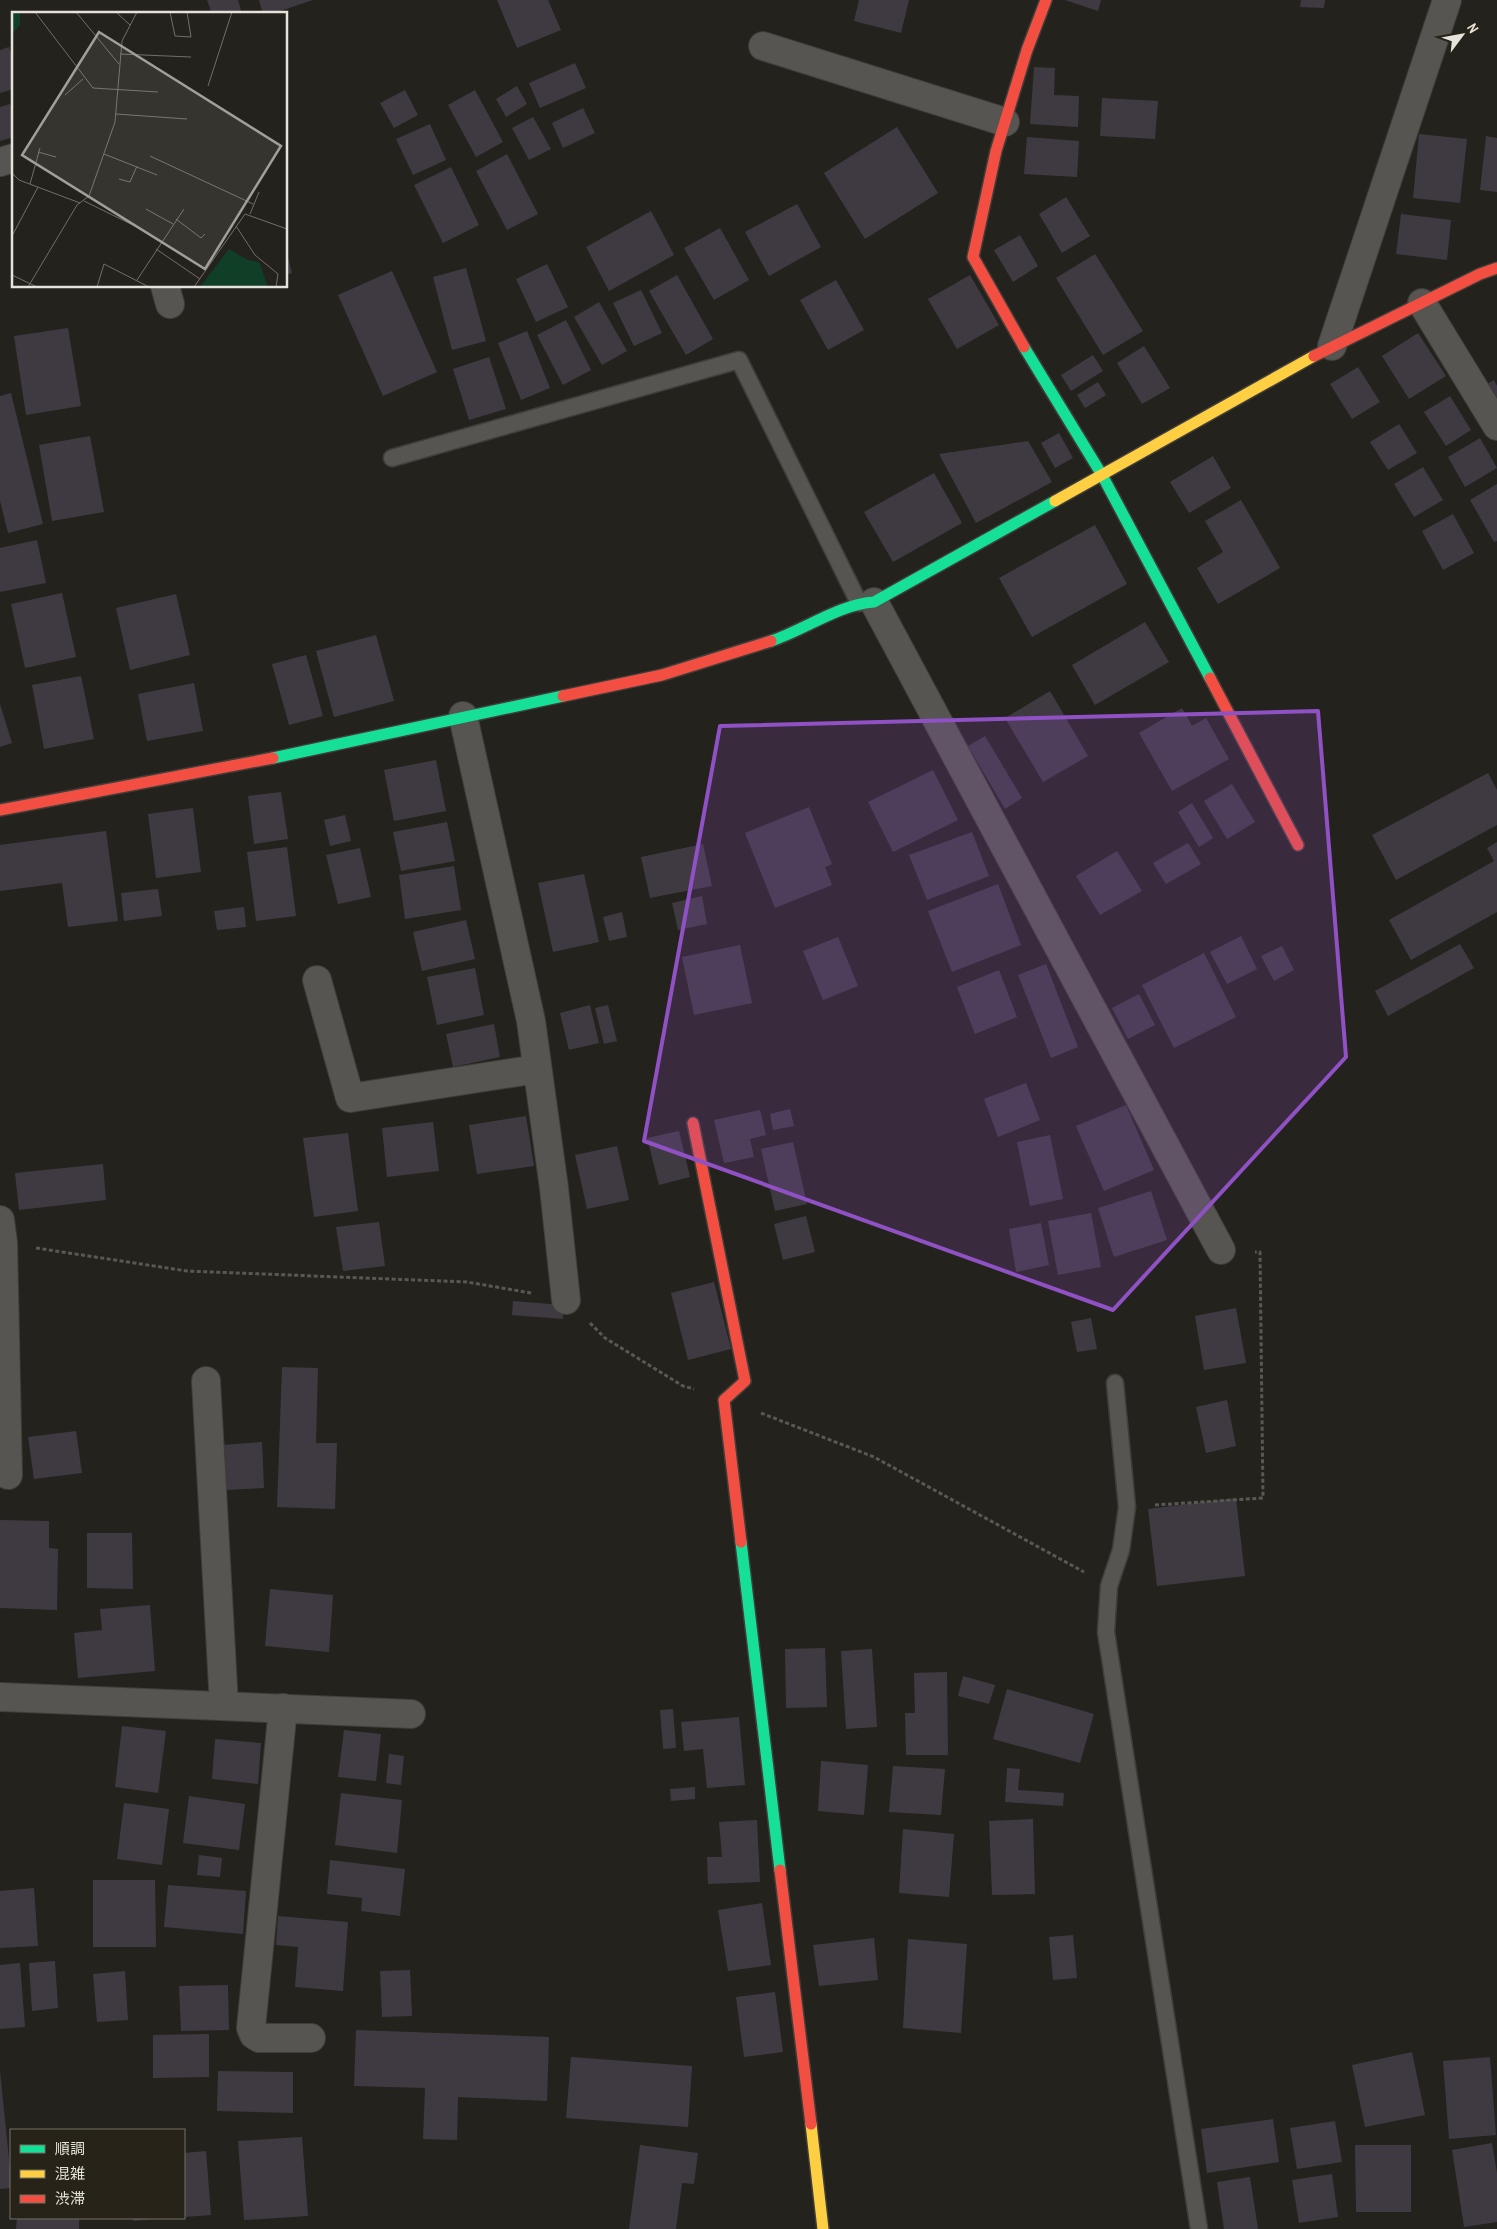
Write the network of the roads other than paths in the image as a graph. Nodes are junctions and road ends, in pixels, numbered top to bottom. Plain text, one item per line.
1 (1046, 0) edge
2 (1447, 0) edge
3 (763, 46) dead end
4 (1004, 122) junction
5 (1497, 268) edge
6 (1422, 303) junction
7 (1332, 346) junction
8 (1497, 426) edge
9 (392, 458) dead end
10 (1102, 475) junction
11 (867, 602) junction
12 (463, 716) junction
13 (0, 810) edge
14 (1298, 845) dead end
15 (317, 980) dead end
16 (537, 1069) junction
17 (693, 1123) dead end
18 (1, 1235) edge
19 (1221, 1250) road end
20 (566, 1300) road end
21 (206, 1381) dead end
22 (1114, 1383) dead end
23 (8, 1475) dead end
24 (0, 1697) edge
25 (224, 1705) junction
26 (283, 1708) junction
27 (412, 1714) dead end
28 (311, 2038) dead end
29 (823, 2229) edge
30 (1199, 2229) edge

1 - 4 street
2 - 7 street
3 - 4 street
4 - 10 street
5 - 6 street
6 - 7 street
6 - 8 street
7 - 10 street
9 - 11 lane
10 - 11 street
10 - 14 street
11 - 12 street
11 - 19 street
12 - 13 street
12 - 16 street
15 - 16 street
16 - 20 street
17 - 29 street
18 - 23 street
21 - 25 street
22 - 30 lane
24 - 25 street
25 - 26 street
26 - 27 street
26 - 28 street

